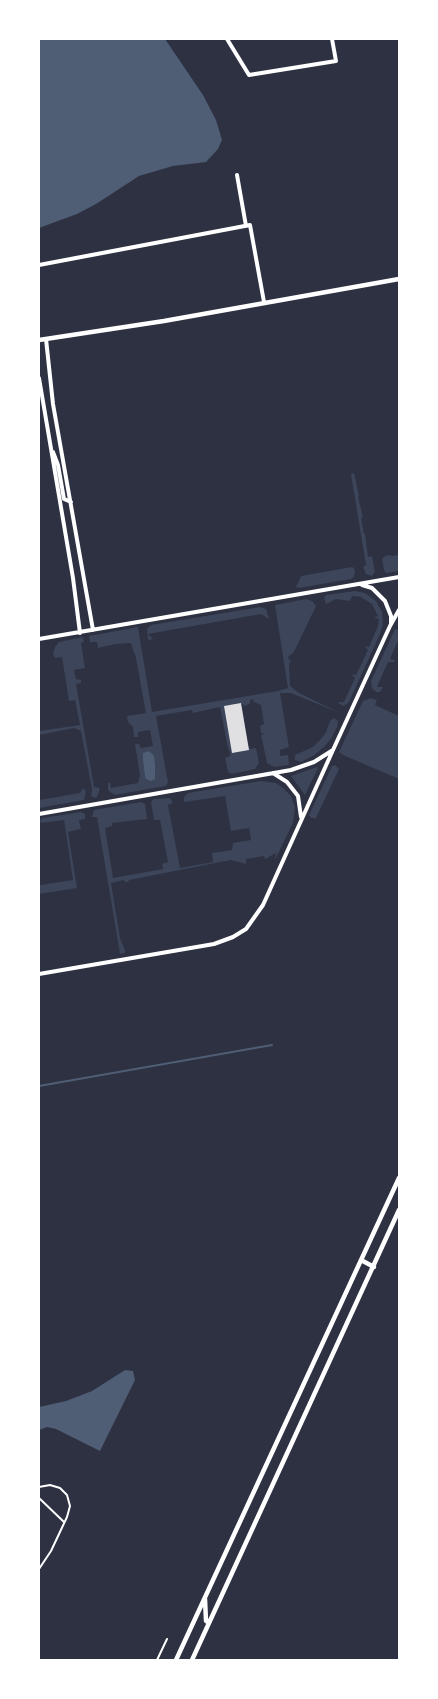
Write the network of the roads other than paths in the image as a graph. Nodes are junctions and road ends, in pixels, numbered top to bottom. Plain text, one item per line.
1 (227, 39) edge
2 (332, 39) edge
3 (237, 175) dead end
4 (246, 226) junction
5 (39, 265) edge
6 (399, 279) edge
7 (264, 302) junction
8 (46, 339) junction
9 (39, 340) edge
10 (39, 378) edge
11 (50, 443) junction
12 (71, 502) junction
13 (399, 577) edge
14 (359, 584) junction
15 (399, 610) edge
16 (390, 626) junction
17 (93, 630) junction
18 (80, 632) junction
19 (39, 639) edge
20 (333, 750) junction
21 (273, 773) junction
22 (39, 814) edge
23 (301, 818) junction
24 (39, 974) edge
25 (399, 1178) edge
26 (399, 1210) edge
27 (361, 1260) junction
28 (374, 1267) junction
29 (39, 1486) edge
30 (39, 1498) edge
31 (64, 1522) junction
32 (39, 1569) edge
33 (205, 1598) junction
34 (208, 1623) junction
35 (167, 1639) dead end
36 (158, 1660) edge
37 (176, 1660) edge
38 (192, 1660) edge

1 - 2 street
3 - 4 street
4 - 5 street
4 - 7 street
6 - 7 street
7 - 8 street
8 - 9 street
8 - 12 street
10 - 11 street
11 - 12 street
11 - 18 street
12 - 17 street
13 - 14 street
14 - 16 street
14 - 17 street
15 - 16 street
16 - 20 street
17 - 18 street
18 - 19 street
20 - 21 street
20 - 23 street
21 - 22 street
21 - 23 street
23 - 24 street
25 - 27 street
26 - 28 street
27 - 28 street
27 - 33 street
28 - 34 street
29 - 31 lane
30 - 31 lane
31 - 32 lane
33 - 34 street
33 - 37 street
34 - 38 street
35 - 36 lane

